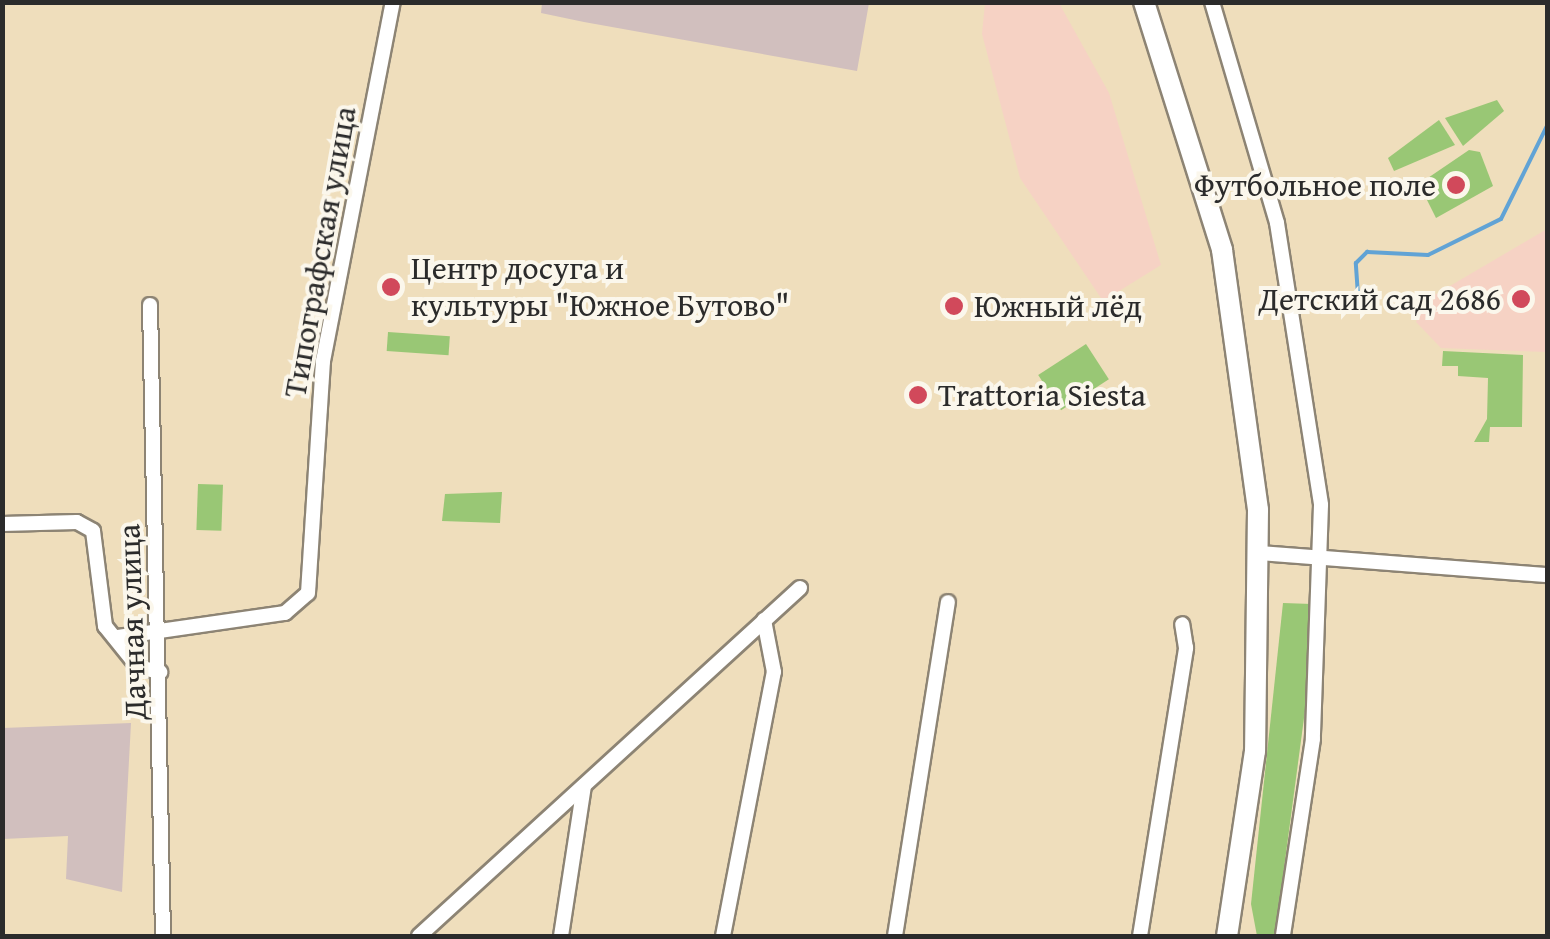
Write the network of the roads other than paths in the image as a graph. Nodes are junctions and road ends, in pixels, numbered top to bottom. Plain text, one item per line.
1 (393, 2) edge
2 (1144, 2) edge
3 (1212, 2) edge
4 (150, 306) dead end
5 (2, 524) edge
6 (1260, 552) junction
7 (1322, 558) junction
8 (1548, 575) edge
9 (800, 588) dead end
10 (948, 602) dead end
11 (764, 620) junction
12 (1182, 624) dead end
13 (118, 636) junction
14 (160, 636) junction
15 (160, 672) junction
16 (584, 786) junction
17 (163, 936) edge
18 (418, 936) edge
19 (561, 936) edge
20 (723, 936) edge
21 (895, 936) edge
22 (1140, 936) edge
23 (1227, 936) edge
24 (1283, 936) edge

1 - 14 street, Типографская улица
2 - 6 street
3 - 7 street
4 - 14 street, Дачная улица
5 - 13 street
6 - 7 street
6 - 23 street
7 - 8 street
7 - 24 street
9 - 11 street
10 - 21 street
11 - 16 street
11 - 20 street
12 - 22 street
13 - 14 street, Типографская улица
13 - 15 street
14 - 15 street, Дачная улица
15 - 17 street, Дачная улица
16 - 18 street
16 - 19 street

